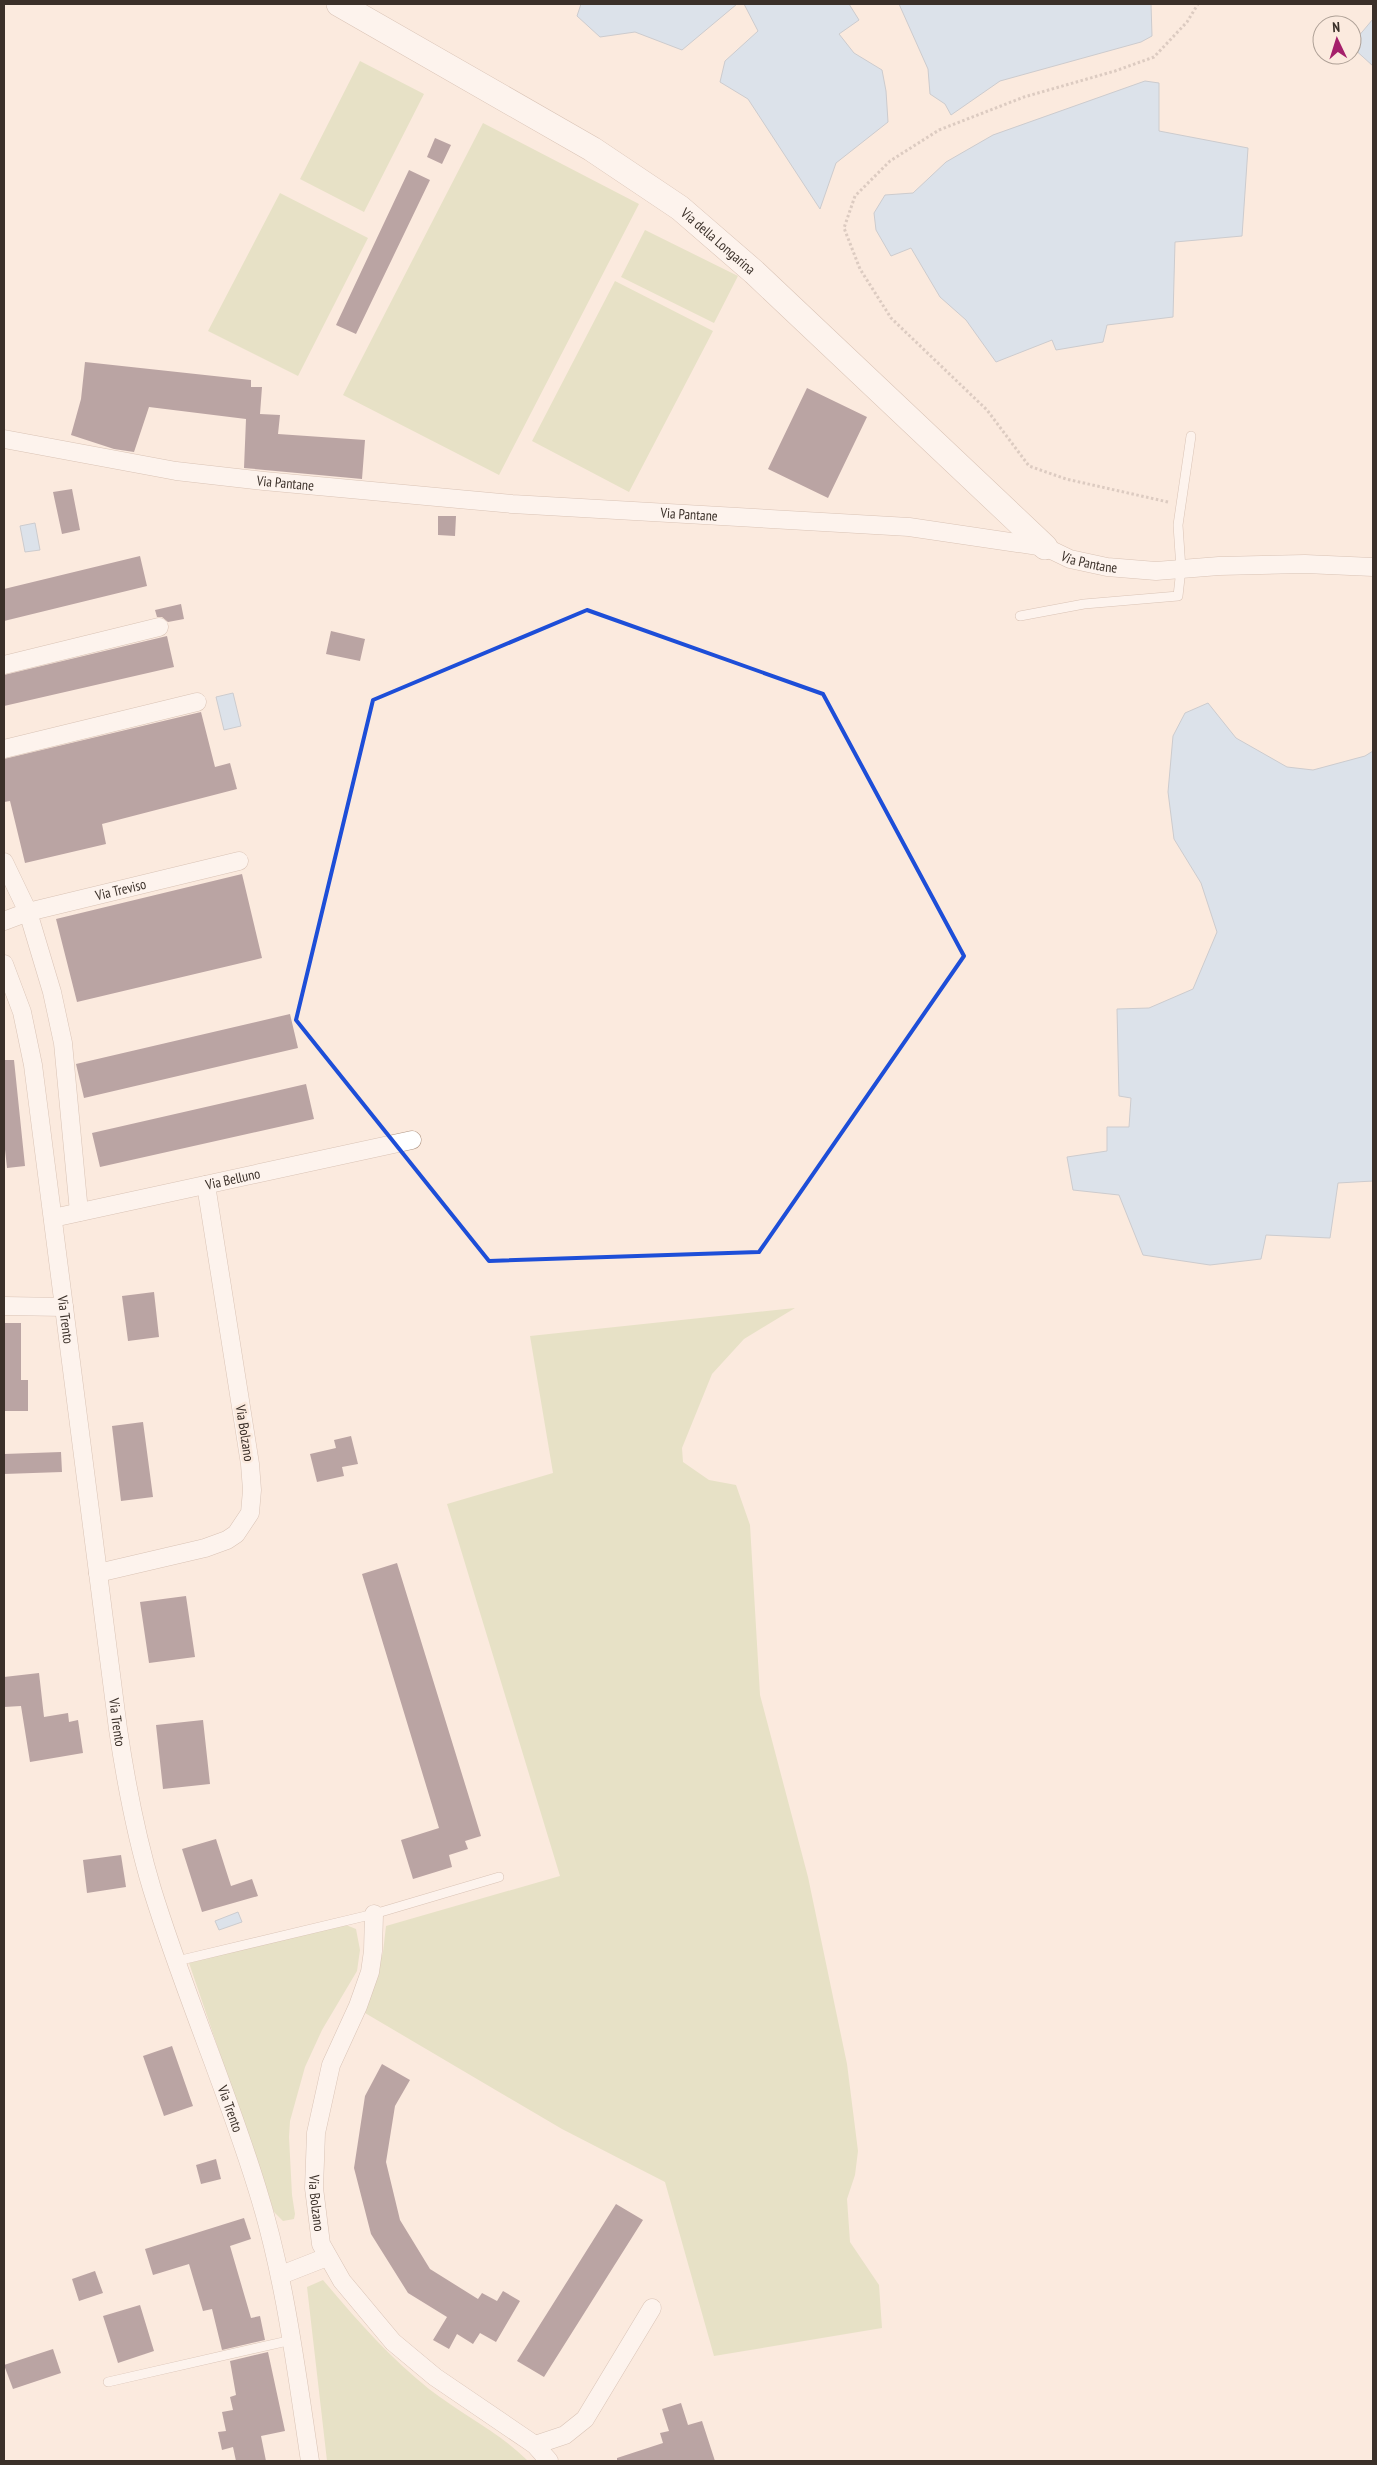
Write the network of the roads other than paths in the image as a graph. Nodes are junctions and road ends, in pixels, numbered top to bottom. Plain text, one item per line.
1 (339, 4) edge
2 (1191, 436) dead end
3 (4, 439) edge
4 (1045, 547) junction
5 (1373, 567) edge
6 (1182, 569) junction
7 (1020, 616) dead end
8 (159, 627) dead end
9 (4, 665) edge
10 (197, 702) dead end
11 (4, 749) edge
12 (239, 861) dead end
13 (4, 862) edge
14 (28, 912) junction
15 (4, 920) edge
16 (4, 964) edge
17 (412, 1140) dead end
18 (206, 1185) junction
19 (79, 1212) junction
20 (53, 1218) junction
21 (4, 1306) edge
22 (64, 1307) junction
23 (98, 1573) junction
24 (499, 1877) dead end
25 (374, 1914) junction
26 (177, 1961) junction
27 (327, 2257) junction
28 (281, 2275) junction
29 (652, 2308) dead end
30 (292, 2340) junction
31 (108, 2382) dead end
32 (534, 2446) junction
33 (310, 2461) edge
34 (549, 2461) edge

1 - 4 street, Via della Longarina
2 - 6 lane
3 - 4 street, Via Pantane
4 - 6 street, Via Pantane
5 - 6 street, Via Pantane
6 - 7 lane
8 - 9 street
10 - 11 street
12 - 14 street, Via Treviso
13 - 14 street
14 - 15 street, Via Treviso
14 - 19 street
16 - 20 street, Via Trento
17 - 18 street, Via Belluno
18 - 19 street, Via Belluno
18 - 23 street, Via Bolzano
19 - 20 street, Via Belluno
20 - 22 street, Via Trento
21 - 22 street
22 - 23 street, Via Trento
23 - 26 street, Via Trento
24 - 25 lane
25 - 26 lane
25 - 27 street, Via Bolzano
26 - 28 street, Via Trento
27 - 28 street
27 - 32 street, Via Bolzano
28 - 30 street, Via Trento
29 - 32 street
30 - 31 lane
30 - 33 street, Via Trento
32 - 34 street, Via Bolzano

